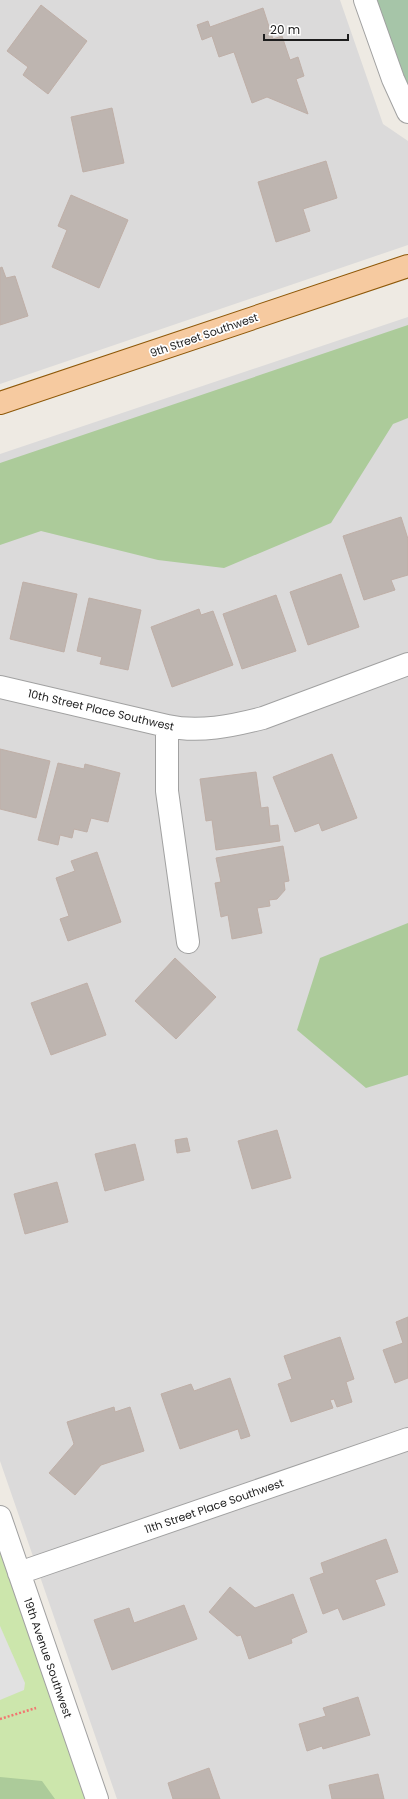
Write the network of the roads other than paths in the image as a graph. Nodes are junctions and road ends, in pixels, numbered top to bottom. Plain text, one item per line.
1 (365, 0) edge
2 (408, 112) edge
3 (408, 266) edge
4 (0, 403) edge
5 (408, 664) edge
6 (0, 687) edge
7 (167, 726) junction
8 (188, 942) dead end
9 (408, 1439) edge
10 (0, 1517) edge
11 (19, 1573) junction
12 (97, 1799) edge

1 - 2 street
3 - 4 main road, 9th Street Southwest
5 - 7 street, 10th Street Place Southwest
6 - 7 street, 10th Street Place Southwest
7 - 8 street
9 - 11 street, 11th Street Place Southwest
10 - 11 street, 19th Avenue Southwest
11 - 12 street, 19th Avenue Southwest

